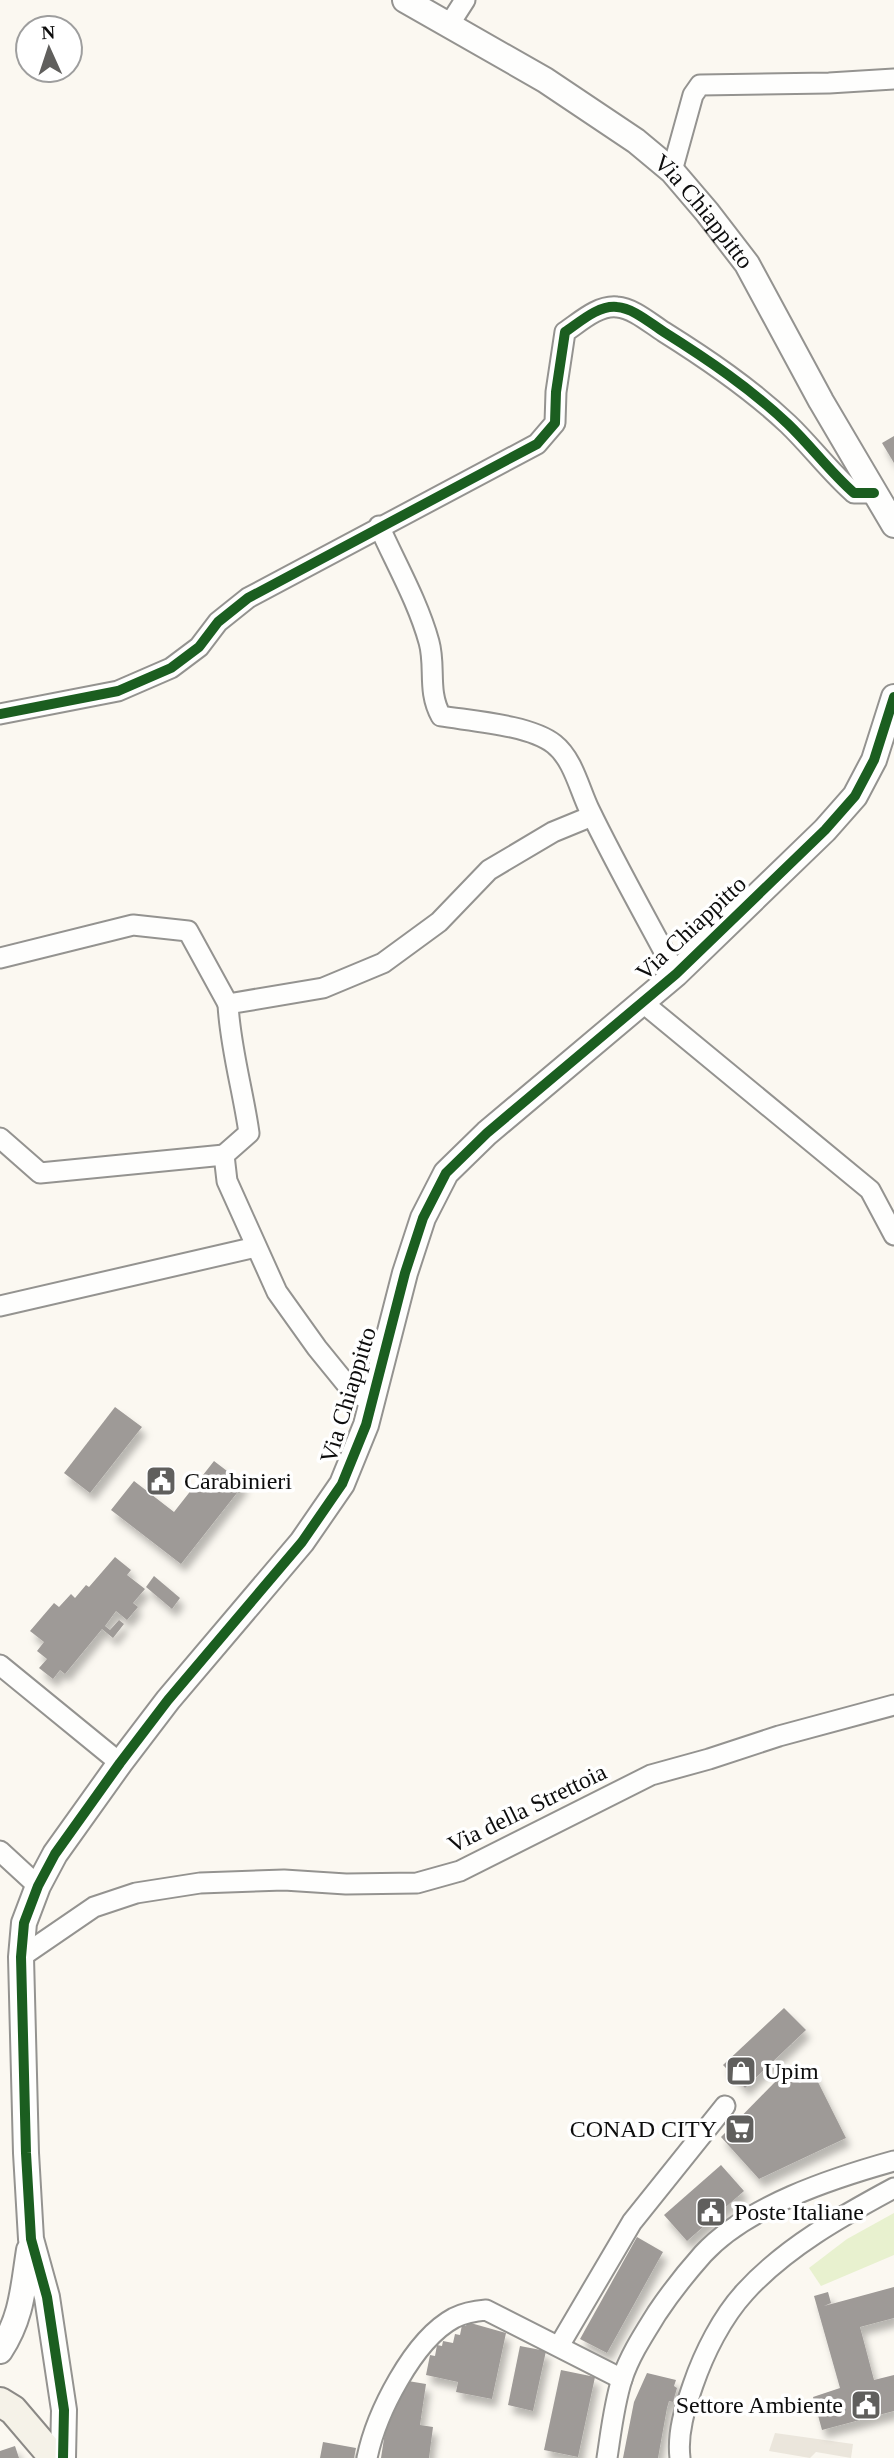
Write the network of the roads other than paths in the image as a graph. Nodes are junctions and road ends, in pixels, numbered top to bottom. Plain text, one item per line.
1 (405, 0) edge
2 (466, 0) edge
3 (449, 25) junction
4 (894, 79) edge
5 (672, 171) junction
6 (874, 493) junction
7 (894, 526) edge
8 (379, 527) junction
9 (894, 697) edge
10 (0, 714) edge
11 (592, 816) junction
12 (0, 958) edge
13 (676, 974) junction
14 (642, 1002) junction
15 (228, 1004) junction
16 (0, 1138) edge
17 (224, 1155) junction
18 (894, 1235) edge
19 (256, 1247) junction
20 (0, 1306) edge
21 (372, 1402) junction
22 (0, 1665) edge
23 (894, 1705) edge
24 (120, 1763) junction
25 (0, 1851) edge
26 (38, 1886) junction
27 (21, 1957) junction
28 (725, 2106) dead end
29 (887, 2163) edge
30 (891, 2189) edge
31 (31, 2239) junction
32 (559, 2346) junction
33 (0, 2351) edge
34 (622, 2378) junction
35 (0, 2402) edge
36 (54, 2458) edge
37 (63, 2458) edge
38 (367, 2458) edge
39 (607, 2458) edge
40 (680, 2458) edge

1 - 3 street, Via Chiappitto
2 - 3 street
3 - 5 street, Via Chiappitto
4 - 5 street
5 - 6 street, Via Chiappitto
6 - 7 street, Via Chiappitto
6 - 8 street
8 - 10 street
8 - 11 street
9 - 13 street, Via Chiappitto
11 - 13 street
11 - 15 street
12 - 15 street
13 - 14 street, Via Chiappitto
14 - 18 street
14 - 21 street, Via Chiappitto
15 - 17 street
16 - 17 street
17 - 19 street
19 - 20 street
19 - 21 street
21 - 24 street, Via Chiappitto
22 - 24 street
23 - 27 street, Via della Strettoia
24 - 26 street, Via Chiappitto
25 - 26 street
26 - 27 street, Via Chiappitto
27 - 31 street, Via Chiappitto
28 - 32 street
29 - 30 street
29 - 34 street
30 - 40 street
31 - 33 street
31 - 37 street
32 - 34 street
32 - 38 street
34 - 39 street
35 - 36 main road

